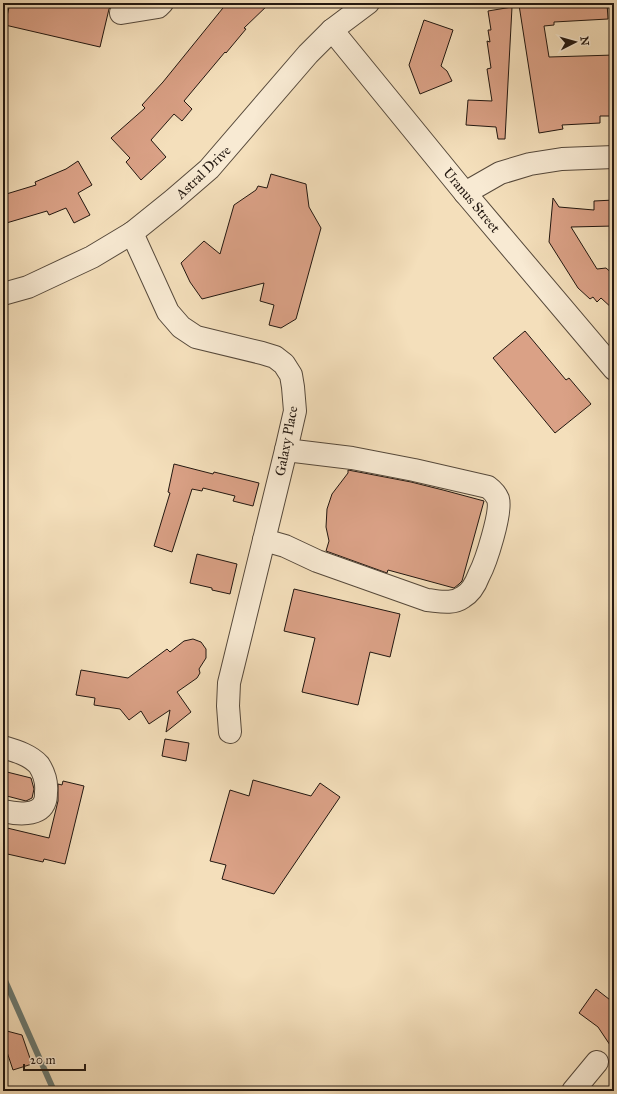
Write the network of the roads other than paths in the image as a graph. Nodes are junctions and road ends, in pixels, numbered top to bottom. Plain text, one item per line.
1 (162, 3) edge
2 (368, 3) edge
3 (121, 13) dead end
4 (332, 30) junction
5 (614, 157) edge
6 (465, 192) junction
7 (132, 233) junction
8 (3, 294) edge
9 (614, 369) edge
10 (286, 450) junction
11 (264, 540) junction
12 (230, 732) dead end
13 (3, 747) edge
14 (3, 811) edge
15 (597, 1062) dead end
16 (574, 1091) edge

1 - 3 street
2 - 4 street, Astral Drive
4 - 6 street, Uranus Street
4 - 7 street, Astral Drive
5 - 6 street
6 - 9 street, Uranus Street
7 - 8 street, Astral Drive
7 - 10 street, Galaxy Place
10 - 11 street, Galaxy Place
10 - 11 street
11 - 12 street, Galaxy Place
13 - 14 street
15 - 16 street

